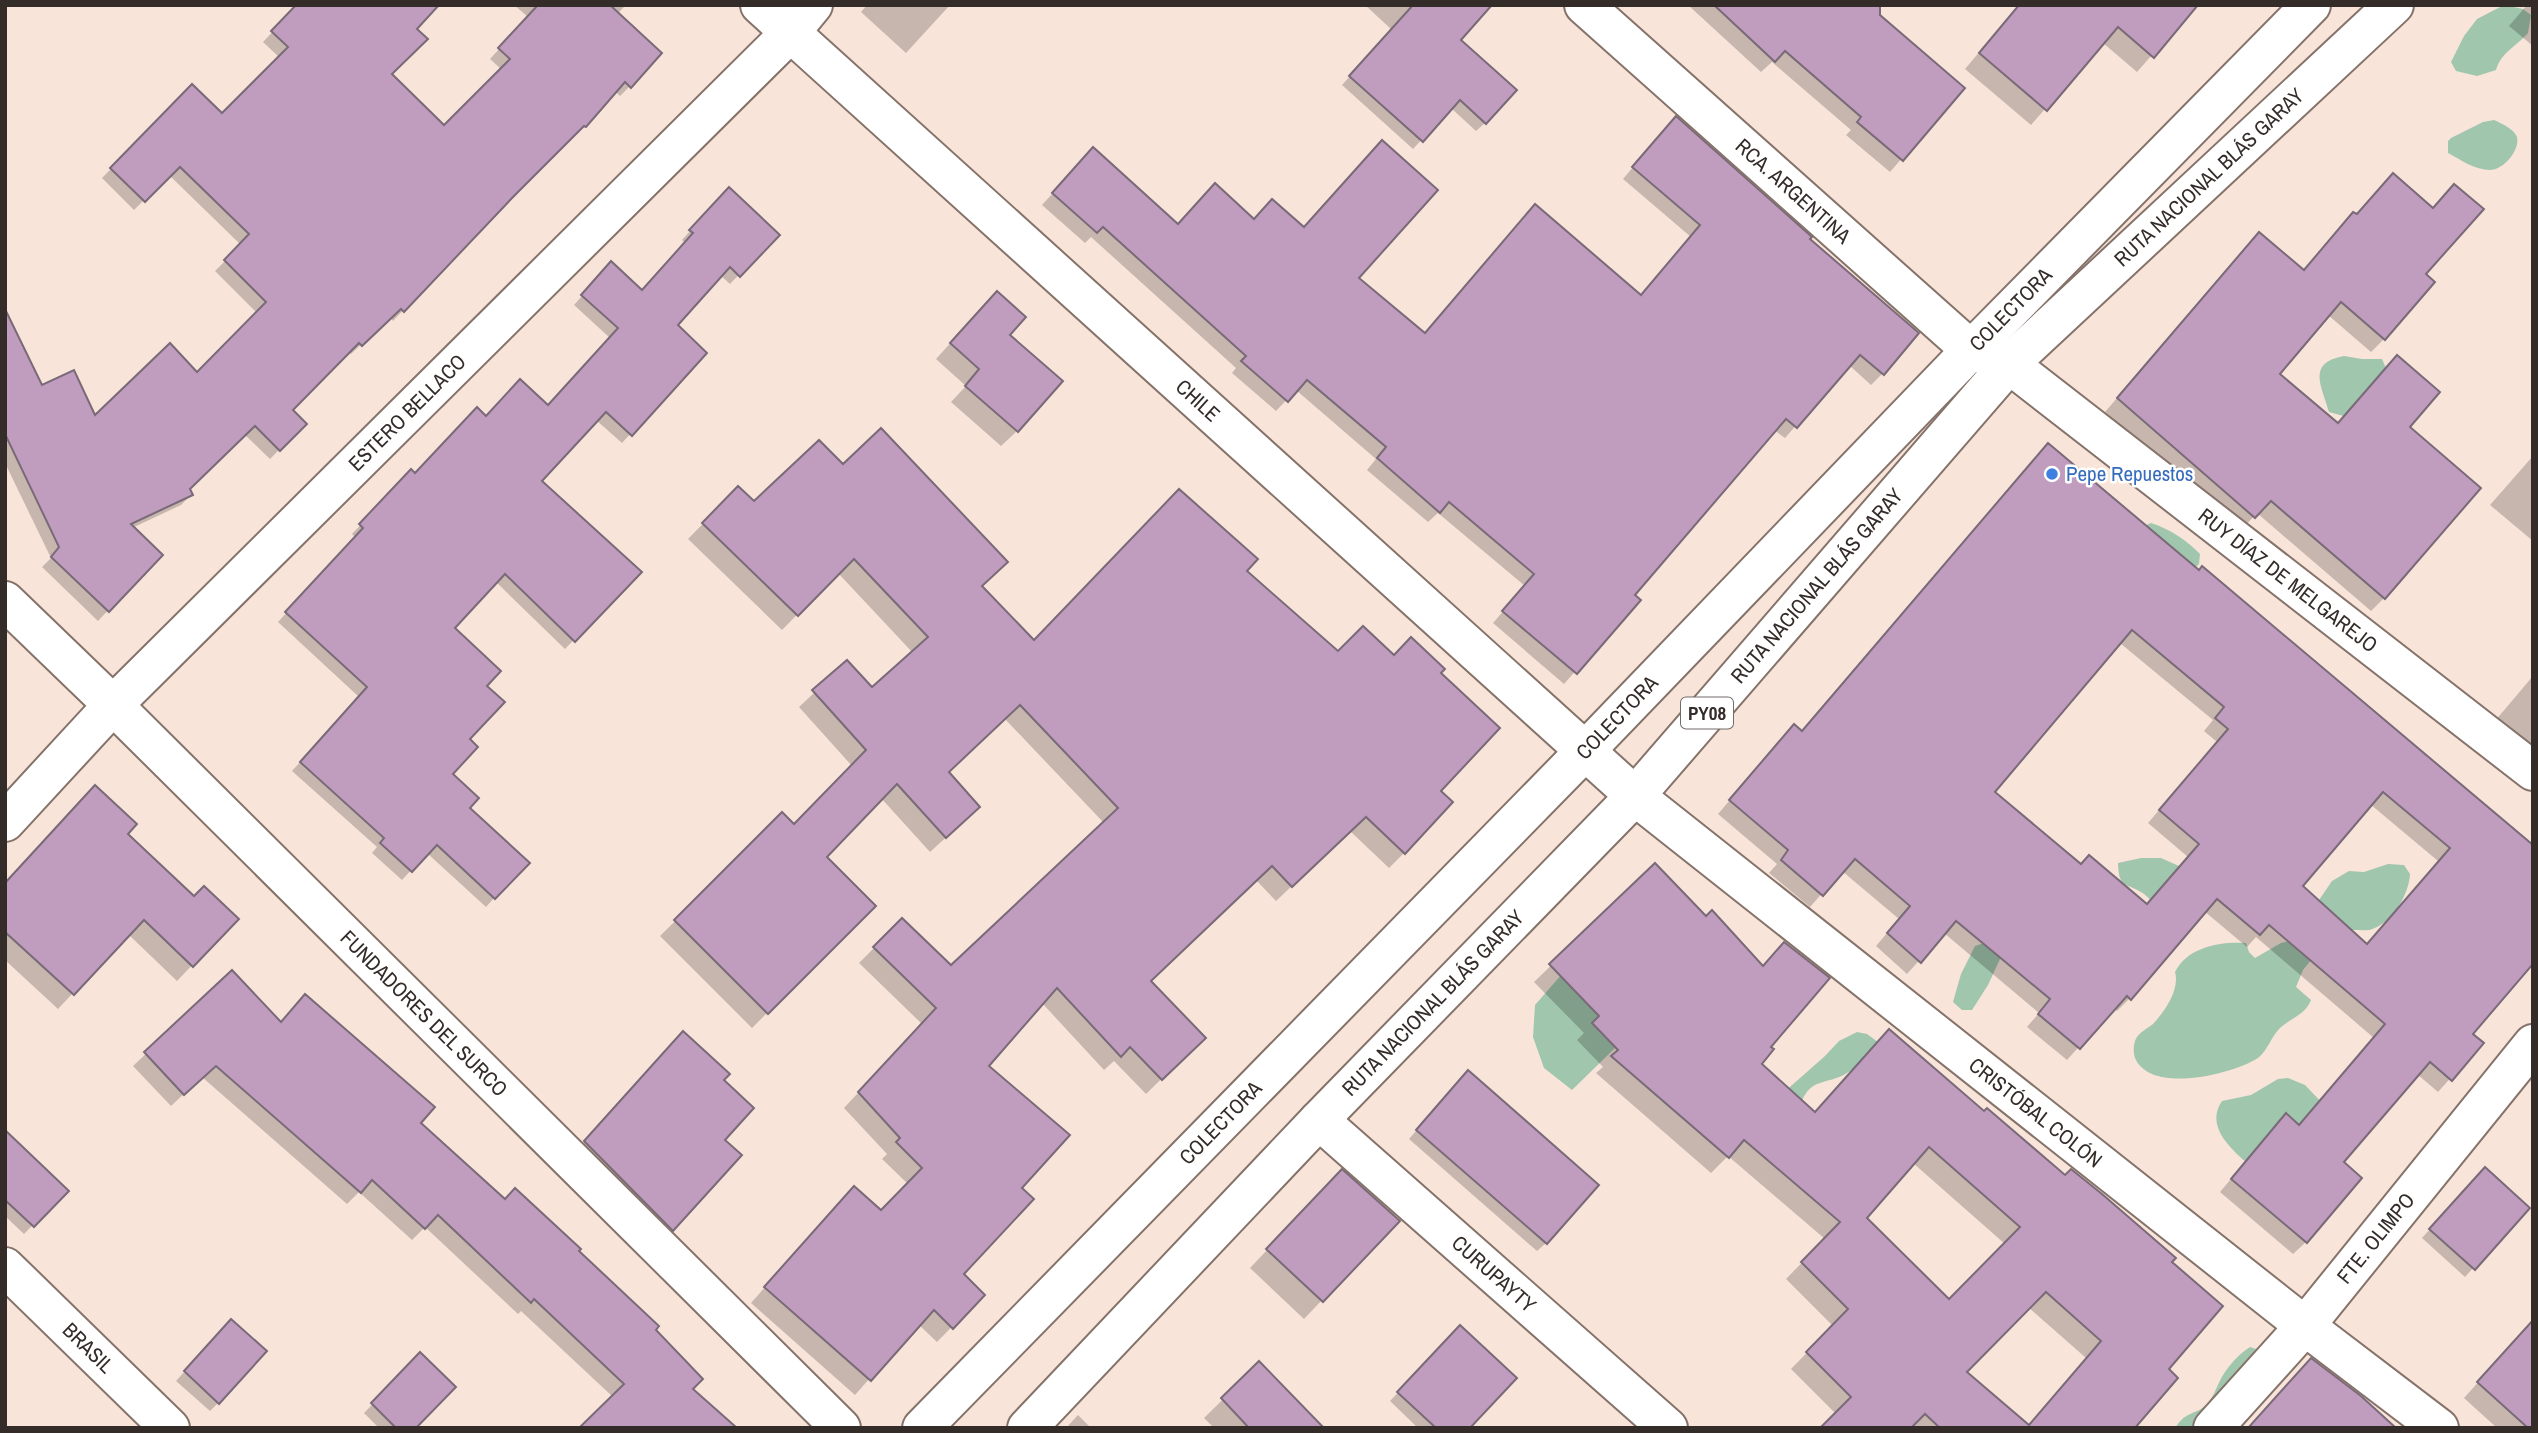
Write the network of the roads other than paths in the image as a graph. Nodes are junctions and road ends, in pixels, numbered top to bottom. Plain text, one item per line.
1 (760, 5) edge
2 (1584, 5) edge
3 (2311, 5) edge
4 (2394, 5) edge
5 (802, 19) edge
6 (1971, 351) junction
7 (2009, 364) junction
8 (5, 601) edge
9 (113, 705) junction
10 (1585, 751) junction
11 (2533, 771) edge
12 (1635, 796) junction
13 (5, 822) edge
14 (2533, 1044) edge
15 (1319, 1120) junction
16 (5, 1267) edge
17 (2305, 1326) junction
18 (170, 1428) edge
19 (841, 1428) edge
20 (922, 1428) edge
21 (1027, 1428) edge
22 (1668, 1428) edge
23 (2213, 1428) edge
24 (2439, 1428) edge

1 - 5 main road, CHILE
2 - 6 main road, RCA. ARGENTINA
3 - 6 main road, COLECTORA
4 - 7 main road, RUTA NACIONAL BLÁS GARAY / PY08
5 - 9 main road, ESTERO BELLACO
5 - 10 main road, CHILE
6 - 7 main road, RCA. ARGENTINA
6 - 10 main road, COLECTORA
7 - 11 main road, RUY DÍAZ DE MELGAREJO
7 - 12 main road, RUTA NACIONAL BLÁS GARAY / PY08
8 - 9 main road, FUNDADORES DEL SURCO
9 - 13 main road, ESTERO BELLACO
9 - 19 main road, FUNDADORES DEL SURCO
10 - 12 main road, CHILE
10 - 20 main road, COLECTORA
12 - 15 main road, RUTA NACIONAL BLÁS GARAY / PY08
12 - 17 main road, CRISTÓBAL COLÓN
14 - 17 main road, FTE. OLIMPO
15 - 21 main road, RUTA NACIONAL BLÁS GARAY / PY08
15 - 22 main road, CURUPAYTY
16 - 18 main road, BRASIL
17 - 23 main road, FTE. OLIMPO
17 - 24 main road, CRISTÓBAL COLÓN

